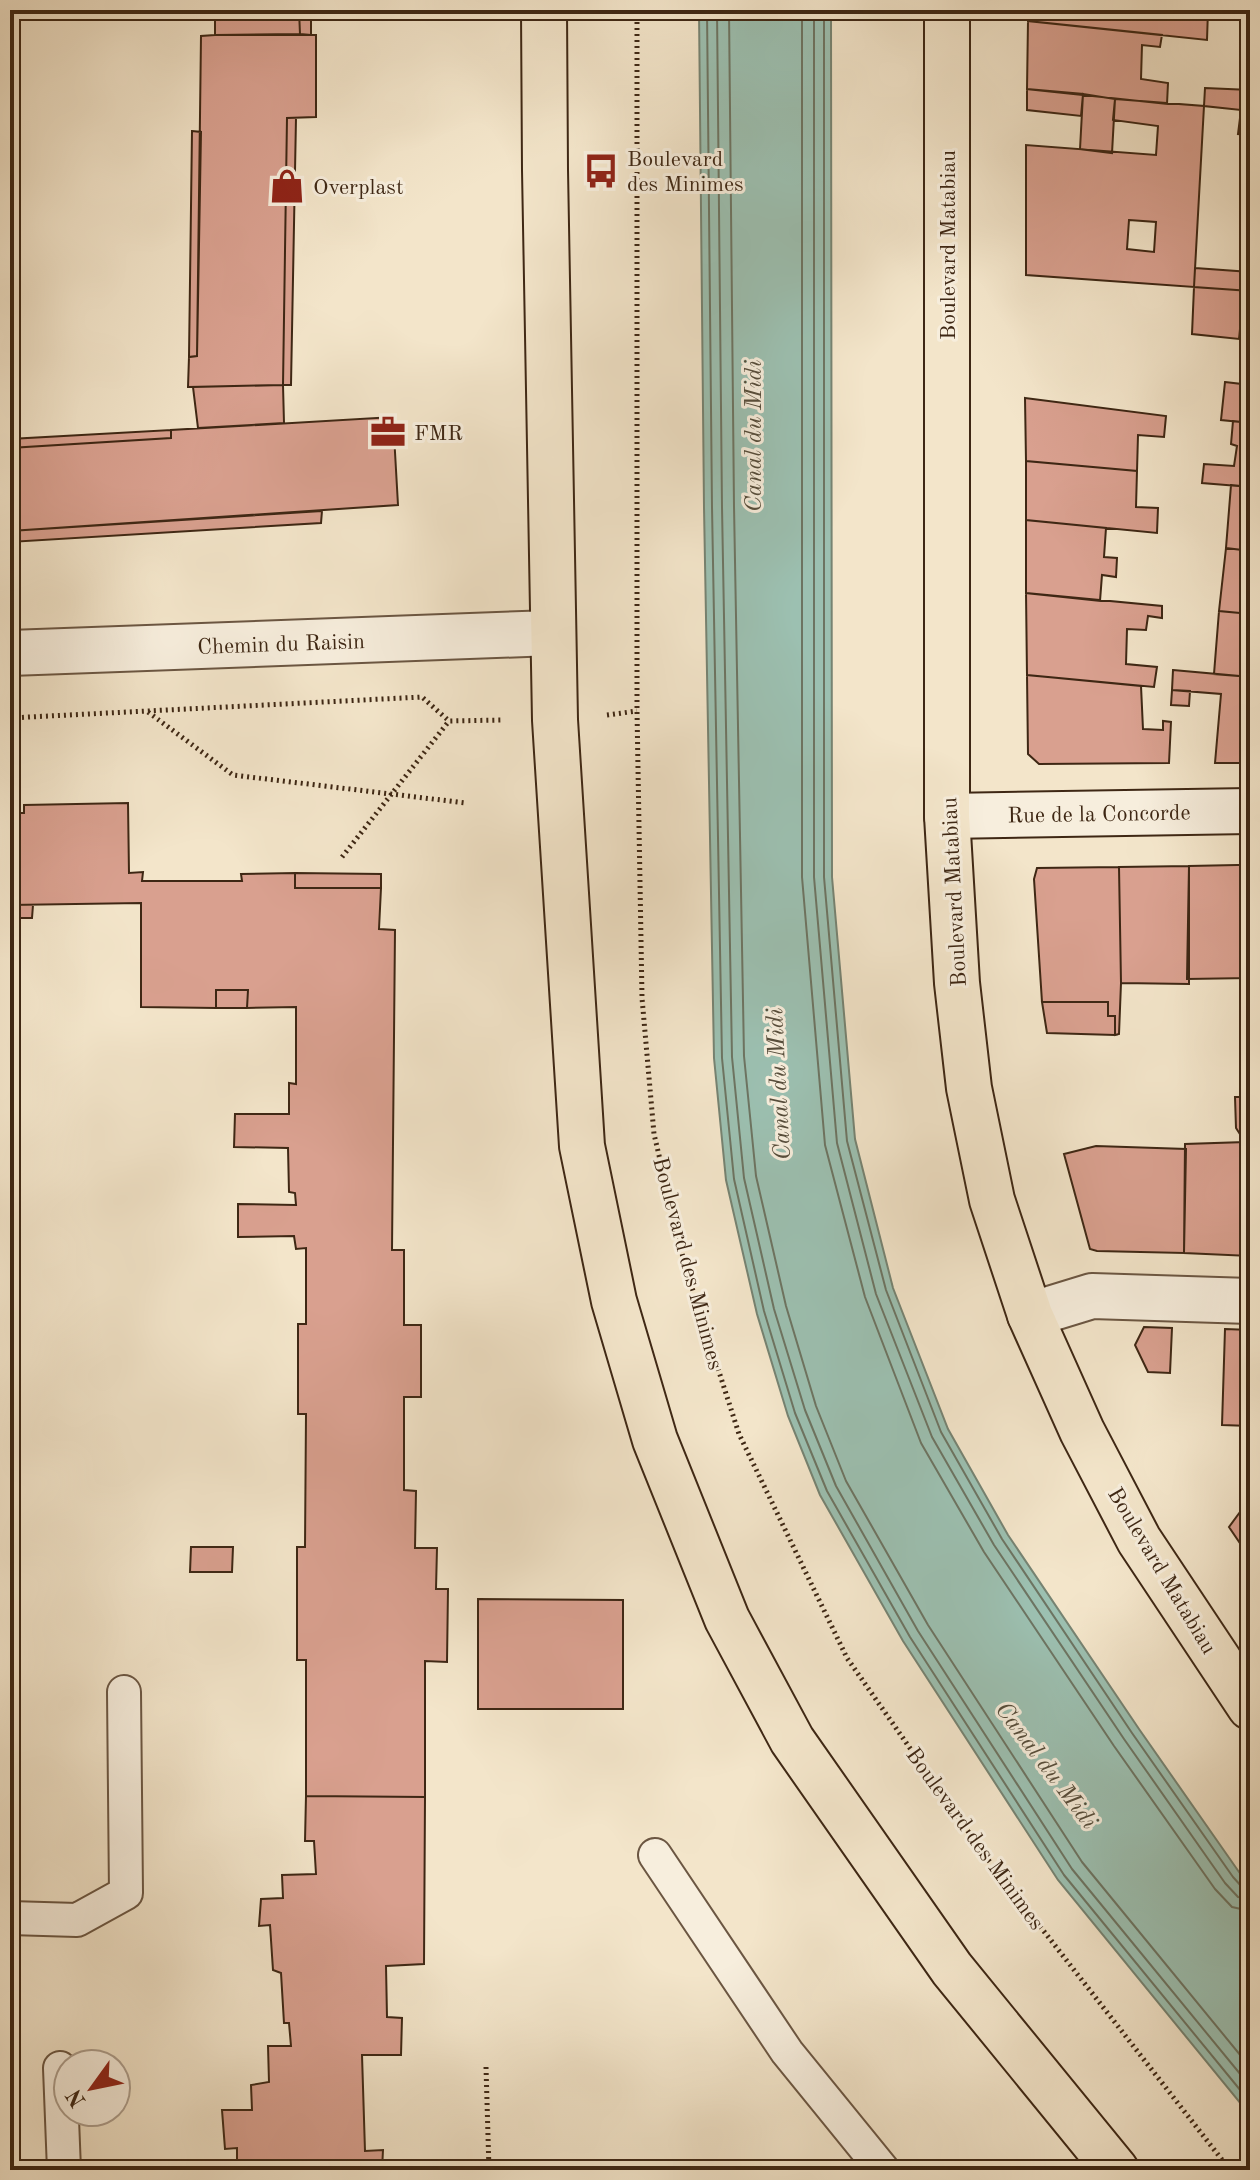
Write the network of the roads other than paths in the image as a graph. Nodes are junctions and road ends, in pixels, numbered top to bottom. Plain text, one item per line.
1 (544, 10) edge
2 (947, 10) edge
3 (552, 633) junction
4 (10, 653) edge
5 (1250, 811) edge
6 (947, 816) junction
7 (1250, 1301) edge
8 (1030, 1315) junction
9 (124, 1692) dead end
10 (1250, 1707) edge
11 (655, 1855) dead end
12 (10, 1918) edge
13 (62, 2128) edge
14 (64, 2170) edge
15 (883, 2170) edge
16 (1116, 2170) edge

1 - 3 main road
2 - 6 main road, Boulevard Matabiau
3 - 4 street, Chemin du Raisin
3 - 16 main road
5 - 6 street, Rue de la Concorde
6 - 8 main road, Boulevard Matabiau
7 - 8 street
8 - 10 main road, Boulevard Matabiau
9 - 12 lane
11 - 15 lane
13 - 14 lane

